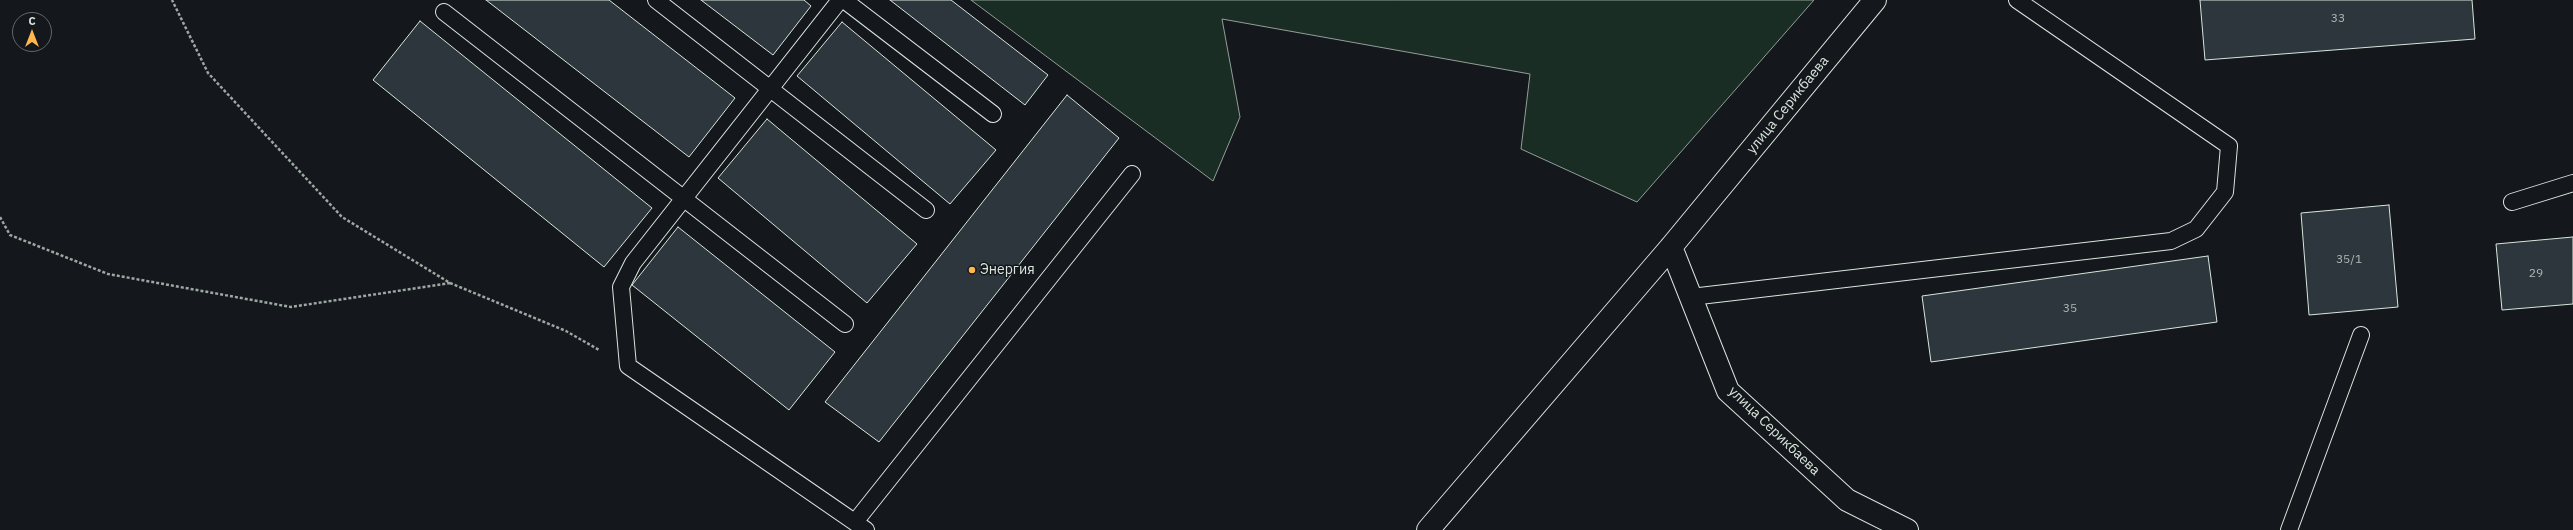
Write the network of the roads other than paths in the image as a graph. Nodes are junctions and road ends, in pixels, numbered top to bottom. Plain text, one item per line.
1 (656, 0) edge
2 (840, 0) edge
3 (844, 0) edge
4 (1875, 0) edge
5 (2017, 0) edge
6 (444, 12) dead end
7 (770, 89) junction
8 (993, 114) dead end
9 (1132, 174) dead end
10 (2573, 183) edge
11 (684, 199) junction
12 (2512, 202) dead end
13 (926, 210) dead end
14 (1671, 247) junction
15 (1691, 297) junction
16 (845, 324) dead end
17 (2361, 335) dead end
18 (860, 526) edge
19 (1428, 530) edge
20 (1908, 530) edge
21 (2289, 530) edge

1 - 7 lane
2 - 7 lane
3 - 8 lane
4 - 14 street, улица Серикбаева
5 - 15 lane
6 - 11 lane
7 - 11 lane
7 - 13 lane
9 - 18 lane
10 - 12 lane
11 - 16 lane
11 - 18 lane
14 - 15 street, улица Серикбаева
14 - 19 street, улица Серикбаева
15 - 20 street, улица Серикбаева
17 - 21 lane

